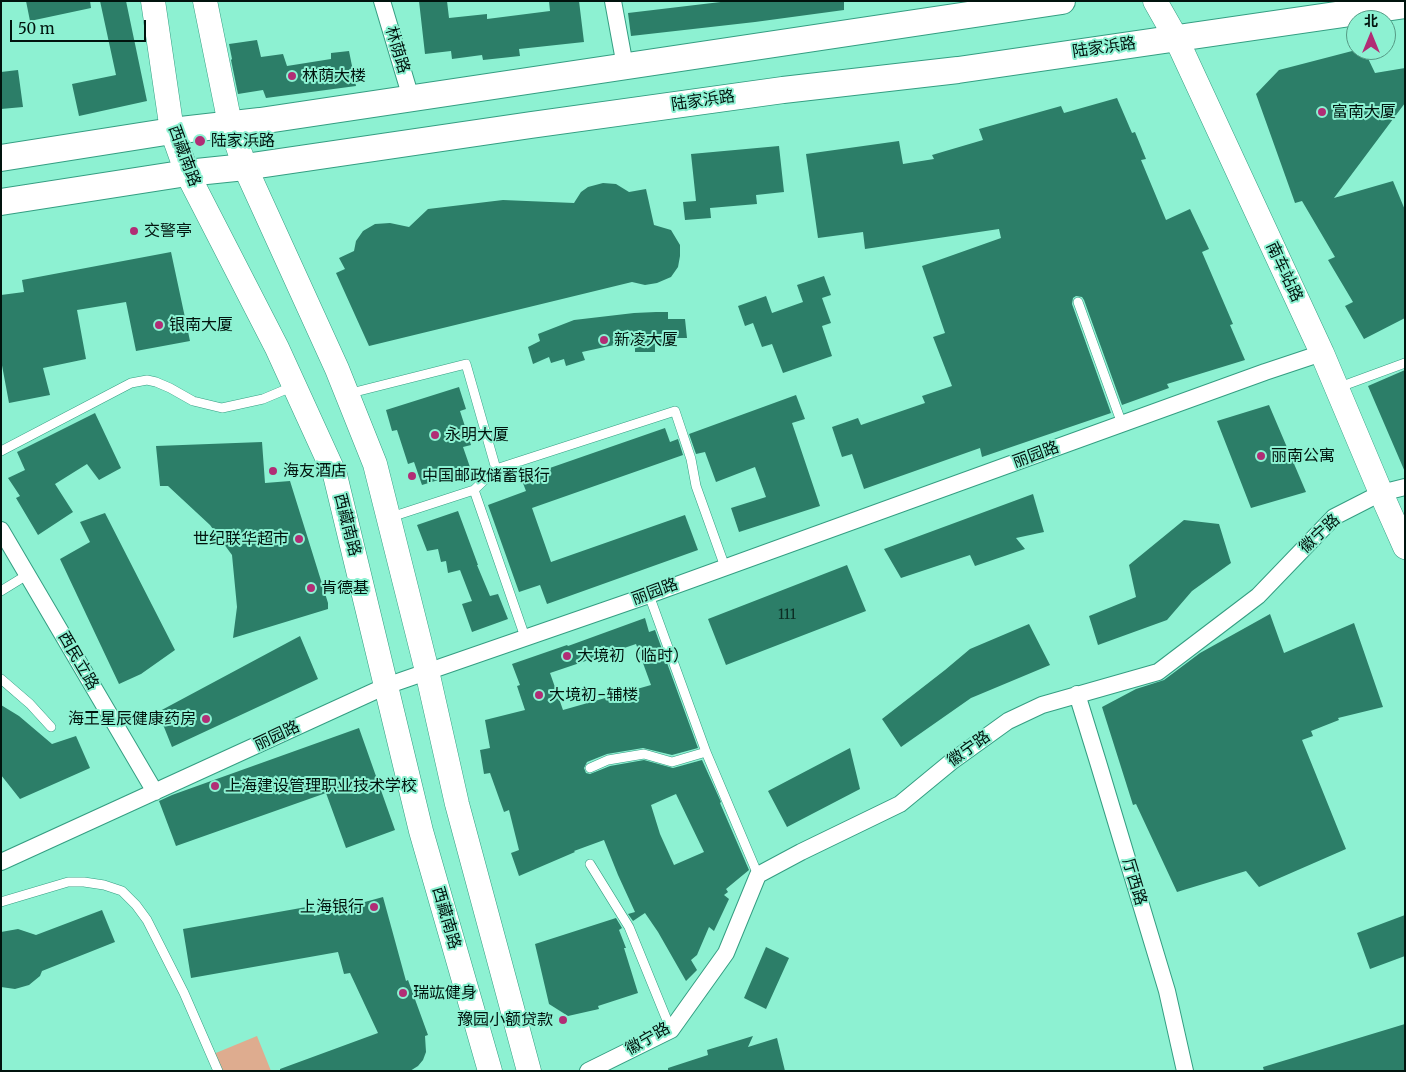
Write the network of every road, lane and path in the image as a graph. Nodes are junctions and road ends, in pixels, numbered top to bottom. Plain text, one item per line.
1 (153, 1) edge
2 (205, 1) edge
3 (382, 1) edge
4 (612, 1) edge
5 (1062, 1) edge
6 (1155, 1) edge
7 (1405, 5) edge
8 (1176, 38) junction
9 (625, 66) junction
10 (411, 98) junction
11 (230, 124) junction
12 (172, 131) junction
13 (1, 158) edge
14 (245, 167) junction
15 (187, 173) junction
16 (1, 202) edge
17 (1078, 302) dead end
18 (1322, 353) junction
19 (1405, 364) edge
20 (294, 386) junction
21 (1337, 388) junction
22 (347, 394) junction
23 (1122, 424) junction
24 (1, 451) edge
25 (496, 469) junction
26 (1405, 487) edge
27 (474, 490) junction
28 (1381, 493) junction
29 (388, 518) junction
30 (1, 530) edge
31 (1405, 547) edge
32 (725, 567) junction
33 (28, 574) junction
34 (1, 591) edge
35 (649, 595) junction
36 (525, 637) junction
37 (427, 671) junction
38 (1, 679) edge
39 (386, 686) junction
40 (1077, 694) junction
41 (51, 727) dead end
42 (706, 752) junction
43 (590, 768) dead end
44 (155, 792) junction
45 (1, 862) edge
46 (590, 864) dead end
47 (758, 875) junction
48 (1, 902) edge
49 (671, 1030) junction
50 (215, 1070) edge
51 (490, 1071) edge
52 (529, 1071) edge
53 (588, 1071) edge
54 (1185, 1071) edge

1 - 12 main road, 西藏南路
2 - 11 main road
3 - 10 street, 林荫路
4 - 9 street
5 - 9 main road
6 - 8 main road, 南车站路
7 - 8 main road, 陆家浜路
8 - 14 main road, 陆家浜路
8 - 18 main road, 南车站路
9 - 10 main road
10 - 11 main road
11 - 12 main road
11 - 14 main road
12 - 13 main road
12 - 15 main road, 西藏南路
14 - 15 main road, 陆家浜路
14 - 22 main road
15 - 16 main road, 陆家浜路
15 - 20 main road, 西藏南路
17 - 23 lane
18 - 21 main road, 南车站路
18 - 23 street, 丽园路
19 - 21 lane
20 - 24 lane
20 - 39 main road, 西藏南路
21 - 28 main road, 南车站路
22 - 25 lane
22 - 29 main road
23 - 32 street, 丽园路
25 - 27 lane
25 - 32 lane
26 - 28 street, 徽宁路
27 - 29 lane
27 - 36 lane
28 - 31 main road, 南车站路
28 - 40 street, 徽宁路
29 - 37 main road
30 - 33 street, 西民立路
32 - 35 street, 丽园路
33 - 34 lane
33 - 44 street, 西民立路
35 - 36 street, 丽园路
35 - 42 lane
36 - 37 street, 丽园路
37 - 39 street, 丽园路
37 - 52 main road
38 - 41 lane
39 - 44 street, 丽园路
39 - 51 main road, 西藏南路
40 - 47 street, 徽宁路
40 - 54 street, 厅西路
42 - 43 lane
42 - 47 lane
44 - 45 street, 丽园路
46 - 49 lane
47 - 49 street, 徽宁路
48 - 50 lane
49 - 53 street, 徽宁路

